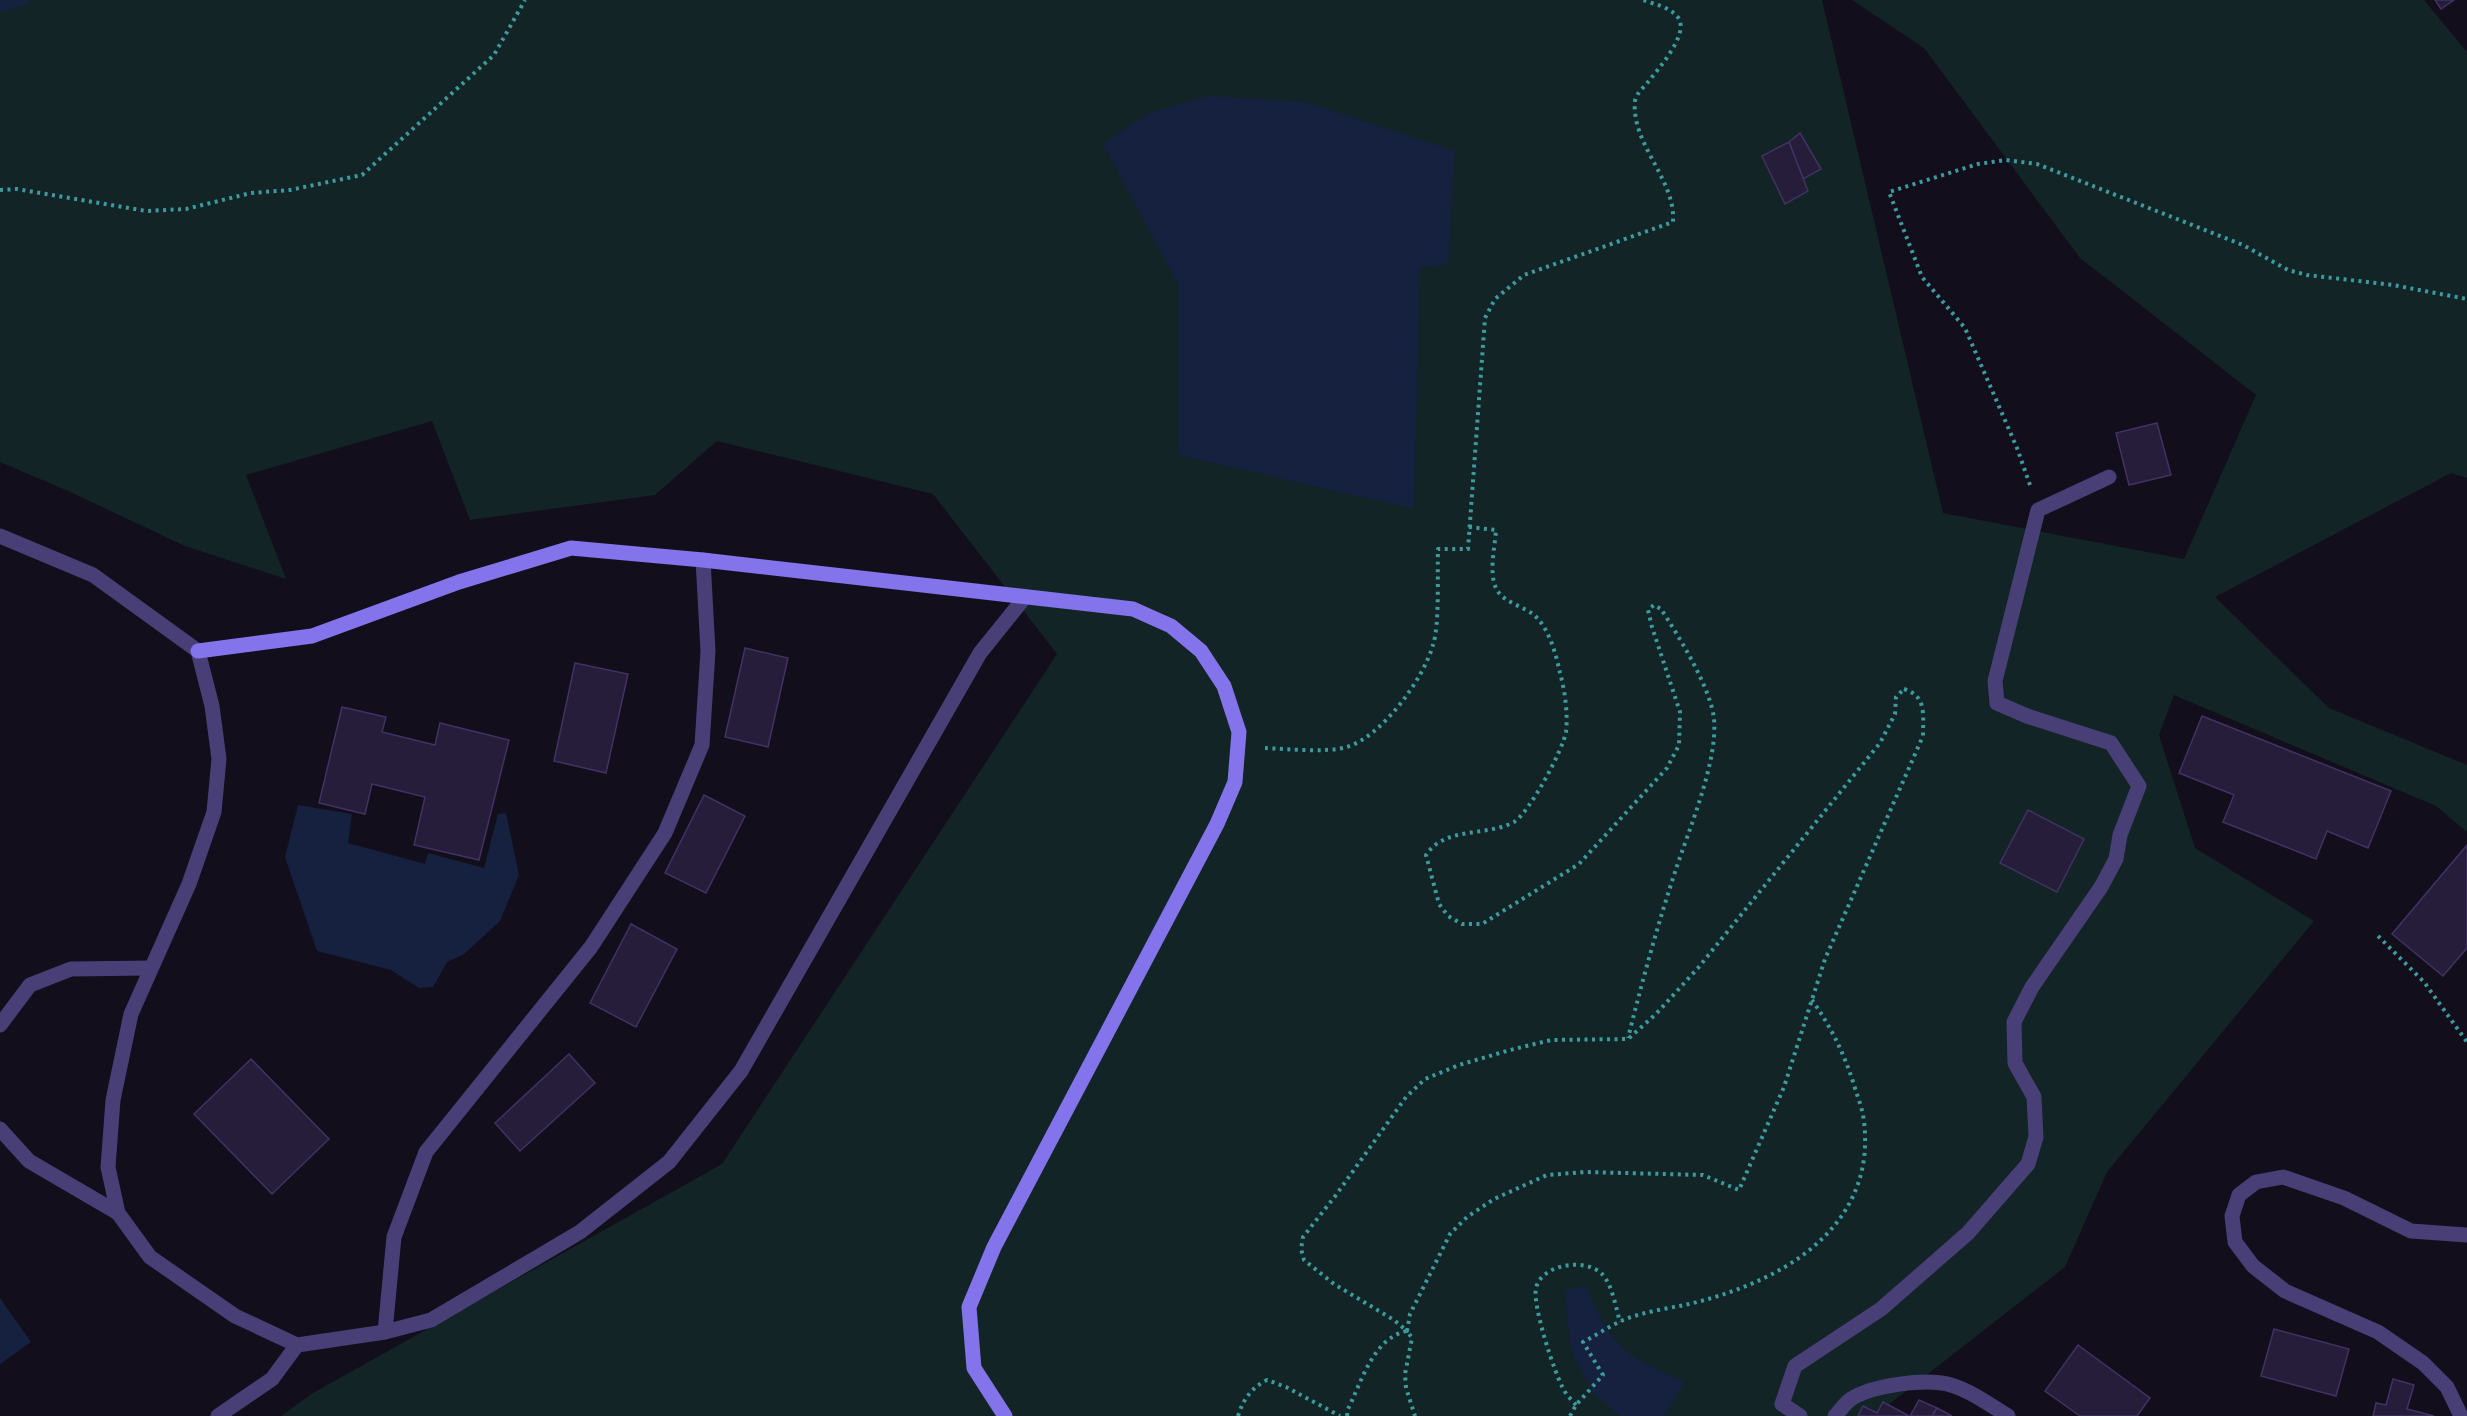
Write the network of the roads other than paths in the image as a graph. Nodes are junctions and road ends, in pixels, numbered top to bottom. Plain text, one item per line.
1 (2109, 477) dead end
2 (0, 536) edge
3 (703, 560) junction
4 (1025, 597) junction
5 (198, 651) junction
6 (152, 968) junction
7 (0, 1025) edge
8 (0, 1129) edge
9 (118, 1213) junction
10 (2467, 1235) edge
11 (385, 1332) junction
12 (297, 1345) junction
13 (218, 1416) edge
14 (1005, 1416) edge
15 (1800, 1416) edge
16 (1835, 1416) edge
17 (2008, 1416) edge
18 (2461, 1416) edge

1 - 15 street
2 - 5 street
3 - 4 street
3 - 5 street
3 - 11 street
4 - 11 street
4 - 14 street
5 - 6 street
6 - 7 street
6 - 9 street
8 - 9 street
9 - 12 street
10 - 18 street
11 - 12 street
12 - 13 street
16 - 17 street

